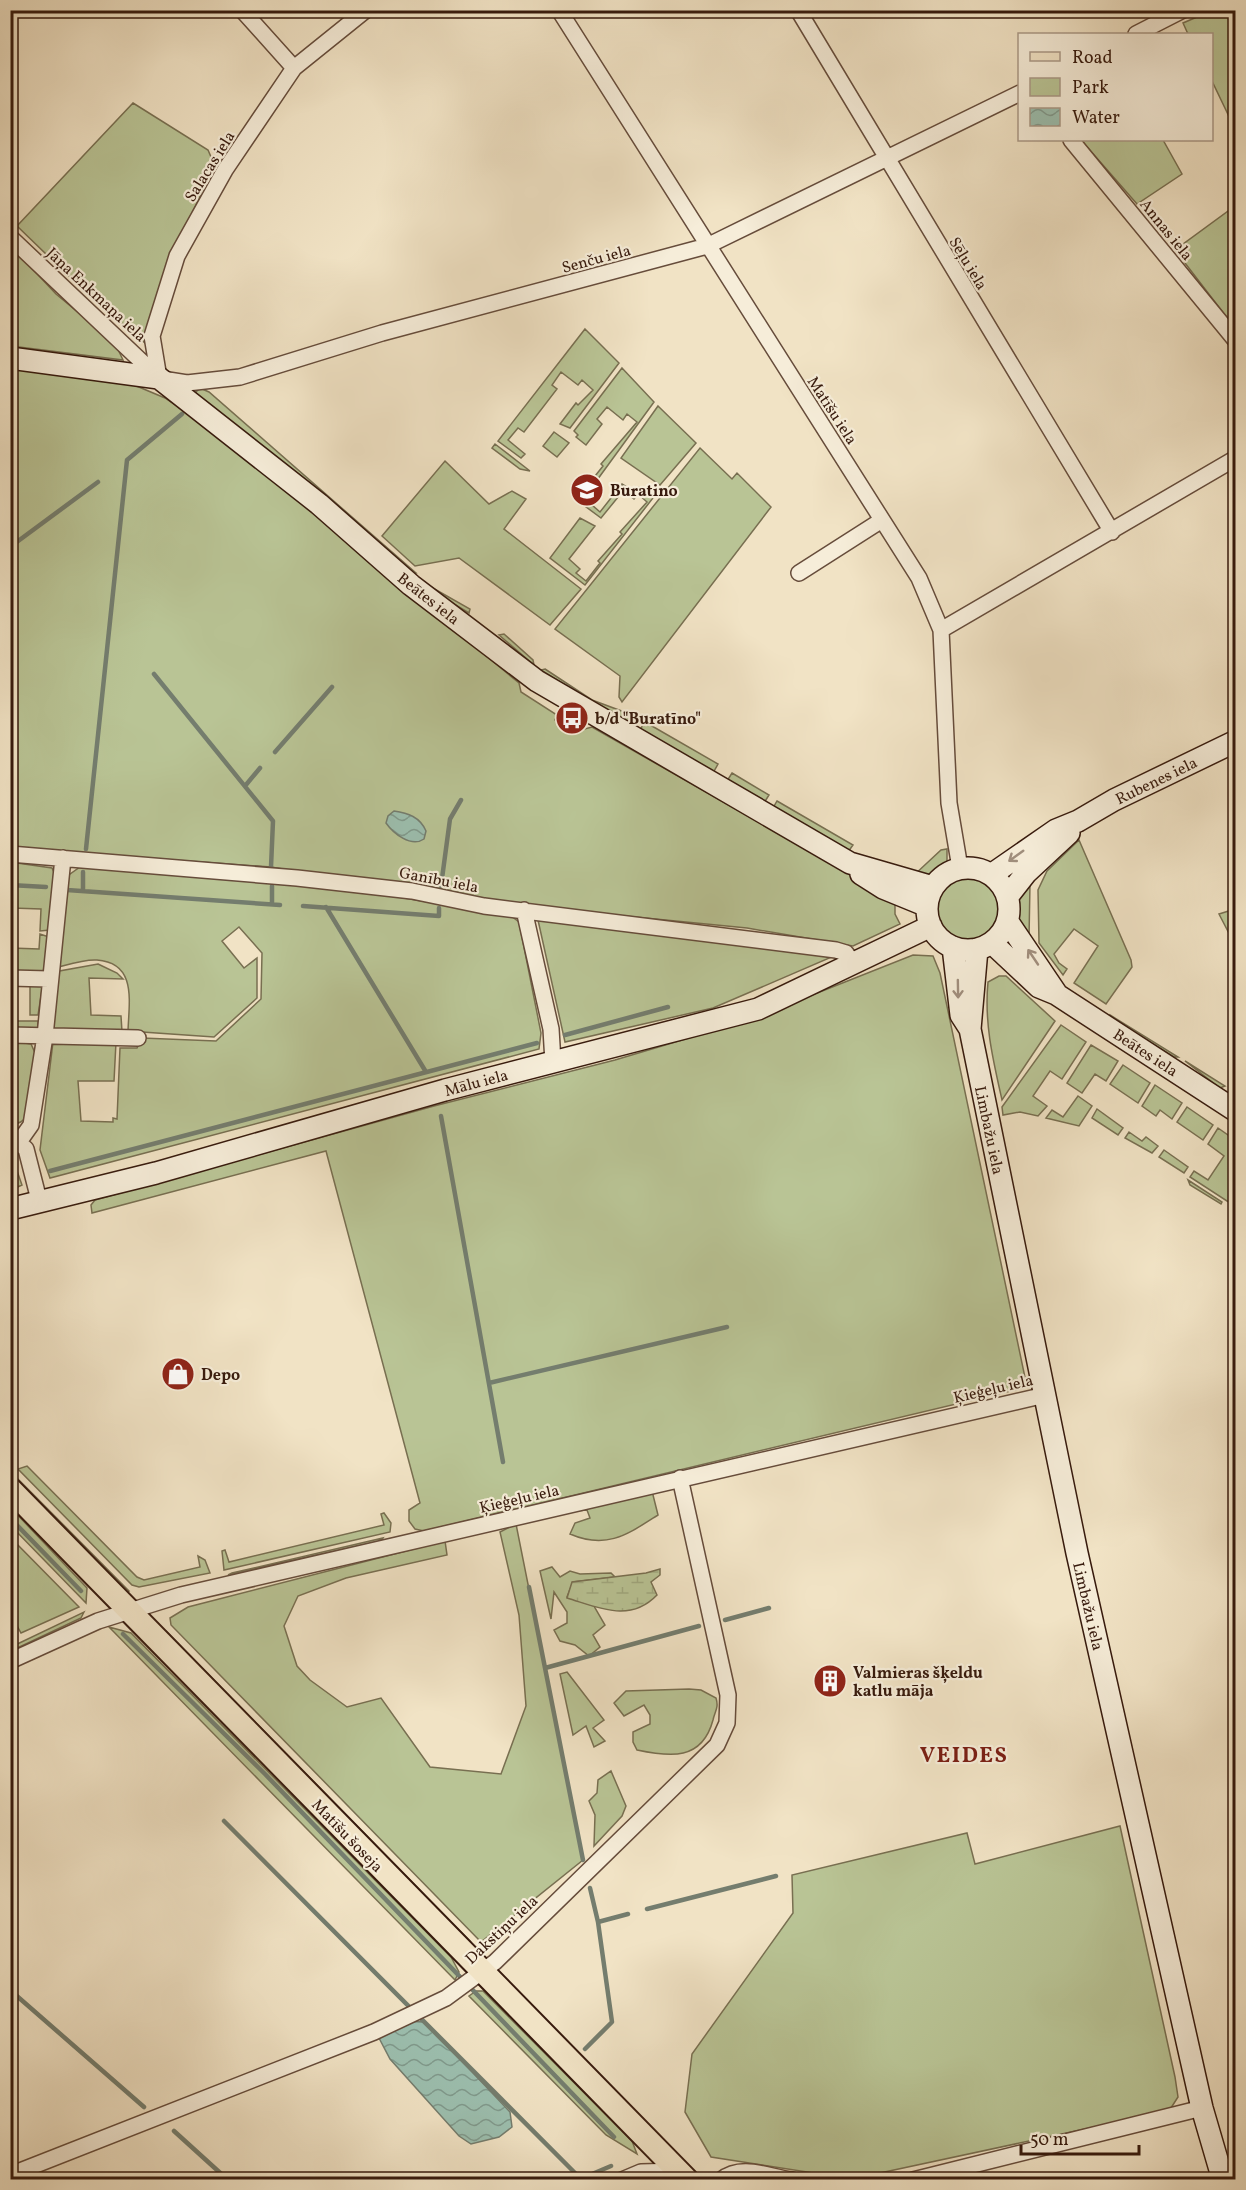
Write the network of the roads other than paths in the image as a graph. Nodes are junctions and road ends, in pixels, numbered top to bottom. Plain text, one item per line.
1 (242, 10) edge
2 (366, 10) edge
3 (560, 10) edge
4 (798, 10) edge
5 (1183, 10) edge
6 (1138, 33) edge
7 (294, 68) junction
8 (1018, 94) edge
9 (1072, 141) edge
10 (884, 158) junction
11 (10, 237) edge
12 (707, 246) junction
13 (1236, 341) edge
14 (10, 358) edge
15 (159, 378) junction
16 (1236, 458) edge
17 (882, 520) junction
18 (1112, 532) junction
19 (799, 573) dead end
20 (941, 630) junction
21 (1236, 741) edge
22 (1078, 821) junction
23 (10, 854) edge
24 (63, 858) junction
25 (960, 868) junction
26 (992, 875) junction
27 (930, 896) junction
28 (1008, 896) junction
29 (524, 910) junction
30 (1008, 922) junction
31 (931, 926) junction
32 (984, 946) junction
33 (953, 947) junction
34 (854, 963) junction
35 (10, 978) edge
36 (49, 979) junction
37 (1056, 994) junction
38 (970, 1029) junction
39 (10, 1035) edge
40 (45, 1036) junction
41 (138, 1038) dead end
42 (553, 1062) junction
43 (1236, 1111) edge
44 (15, 1139) edge
45 (39, 1200) junction
46 (10, 1209) edge
47 (1045, 1395) junction
48 (680, 1478) junction
49 (10, 1489) edge
50 (129, 1610) junction
51 (10, 1661) edge
52 (483, 1972) junction
53 (1202, 2108) junction
54 (10, 2175) edge
55 (683, 2175) edge
56 (622, 2180) edge
57 (721, 2180) edge
58 (792, 2180) edge
59 (913, 2180) edge
60 (1222, 2180) edge

1 - 7 street
2 - 7 street, Salacas iela
3 - 12 street, Matīšu iela
4 - 10 street, Sēļu iela
5 - 6 street
7 - 15 street, Salacas iela
8 - 10 street, Senču iela
9 - 13 street, Annas iela
10 - 12 street, Senču iela
10 - 18 street, Sēļu iela
11 - 15 street, Jāņa Enkmaņa iela
12 - 15 street, Senču iela
12 - 17 street, Matīšu iela
14 - 15 main road
15 - 27 main road, Beātes iela
16 - 18 street
17 - 19 street
17 - 20 street, Matīšu iela
18 - 20 street
20 - 25 street, Matīšu iela
21 - 22 main road, Rubenes iela
22 -> 26 main road, Rubenes iela
22 - 28 main road, Rubenes iela
23 - 24 street, Ganību iela
24 - 29 street, Ganību iela
24 - 36 street
25 - 26 main road
25 - 27 main road
26 - 28 main road
27 - 31 main road
28 - 30 main road
29 - 34 street, Ganību iela
29 - 42 street
30 - 32 main road
37 -> 30 main road, Beātes iela
31 - 33 main road
31 - 34 main road, Mālu iela
32 - 33 main road
32 - 37 main road, Beātes iela
32 - 38 main road, Limbažu iela
33 -> 38 main road, Limbažu iela
34 - 42 main road, Mālu iela
35 - 36 street
36 - 40 street
37 - 43 main road, Beātes iela
38 - 47 main road, Limbažu iela
39 - 40 street
40 - 41 street
40 - 44 street
42 - 45 main road, Mālu iela
44 - 45 street
45 - 46 main road, Mālu iela
47 - 48 street, Ķieģeļu iela
47 - 53 main road, Limbažu iela
48 - 50 street, Ķieģeļu iela
48 - 52 street, Dakstiņu iela
49 - 50 main road, Matīšu šoseja
50 - 51 street, Ķieģeļu iela
50 - 52 main road, Matīšu šoseja
52 - 54 street, Dakstiņu iela
52 - 55 main road, Matīšu šoseja
53 - 59 street
53 - 60 main road, Limbažu iela
55 - 56 street
57 - 58 street

